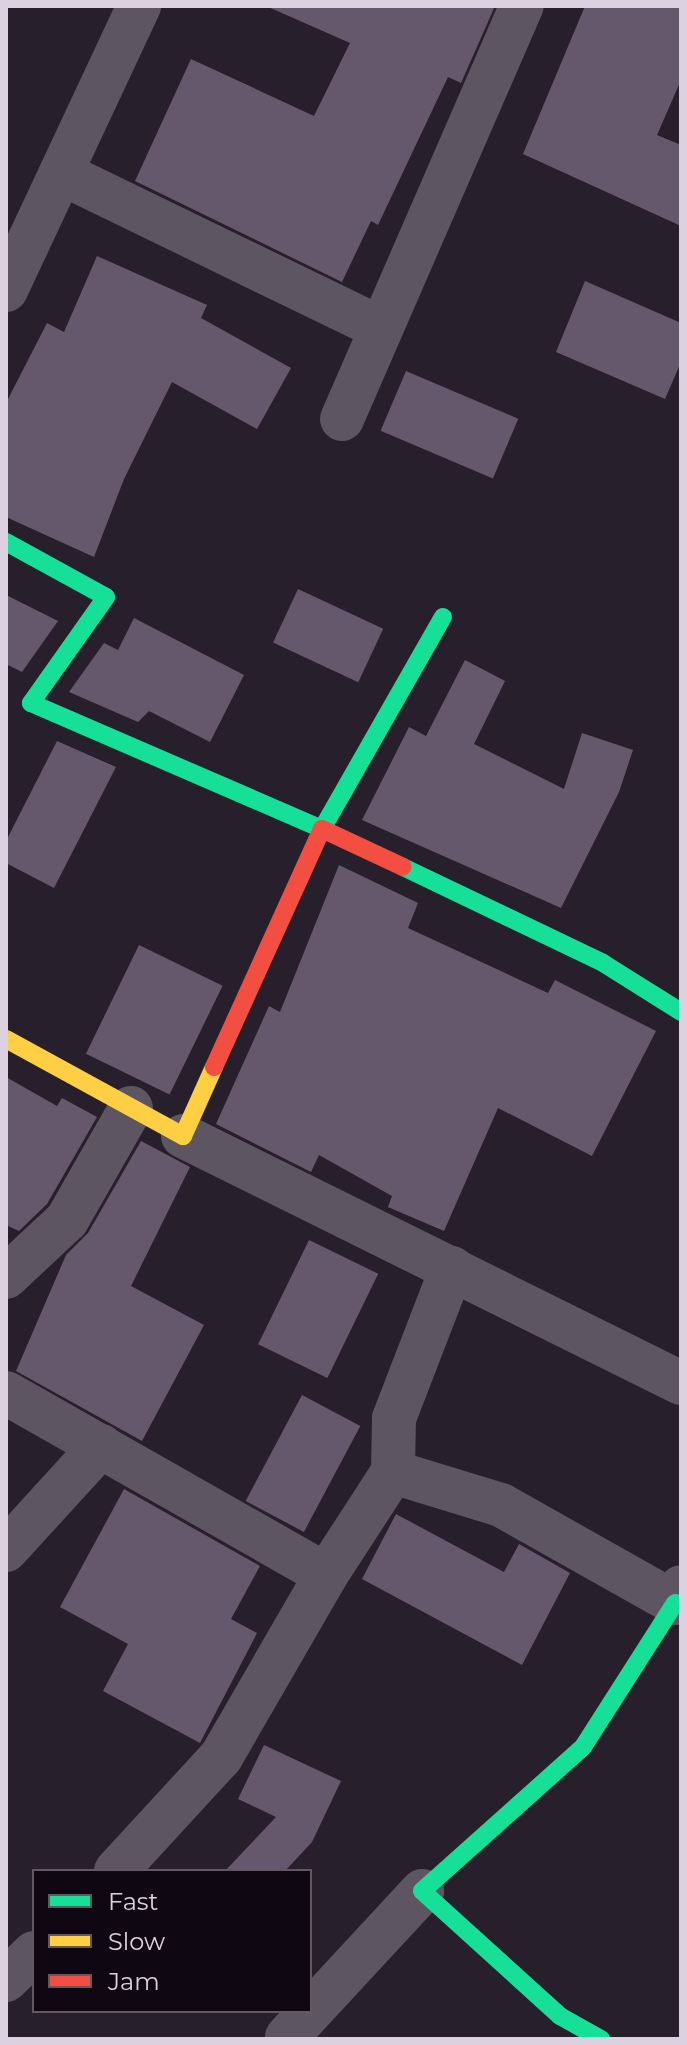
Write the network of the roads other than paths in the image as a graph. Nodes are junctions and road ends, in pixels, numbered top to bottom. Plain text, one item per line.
1 (139, 6) edge
2 (522, 6) edge
3 (61, 173) junction
4 (6, 290) edge
5 (380, 328) junction
6 (342, 419) dead end
7 (6, 542) edge
8 (443, 617) dead end
9 (18, 699) edge
10 (322, 829) junction
11 (681, 1012) edge
12 (6, 1039) edge
13 (131, 1108) junction
14 (183, 1136) junction
15 (452, 1268) junction
16 (6, 1277) edge
17 (681, 1383) edge
18 (6, 1393) edge
19 (101, 1446) junction
20 (393, 1472) junction
21 (6, 1550) edge
22 (326, 1575) junction
23 (678, 1595) edge
24 (118, 1869) edge
25 (422, 1891) junction
26 (32, 1955) edge
27 (6, 1980) edge
28 (312, 2010) edge
29 (309, 2013) edge
30 (287, 2037) dead end
31 (601, 2039) edge

1 - 3 street
2 - 5 street
3 - 4 street
3 - 5 street
5 - 6 street
7 - 9 street
8 - 10 street
9 - 10 street
10 - 11 street
10 - 14 street
12 - 13 street
13 - 14 street
13 - 16 street
14 - 15 street
15 - 17 street
15 - 20 street
18 - 19 street
19 - 21 street
19 - 22 street
20 - 22 street
20 - 23 street
22 - 24 street
23 - 25 street
25 - 28 street
25 - 31 street
26 - 27 street
29 - 30 street

